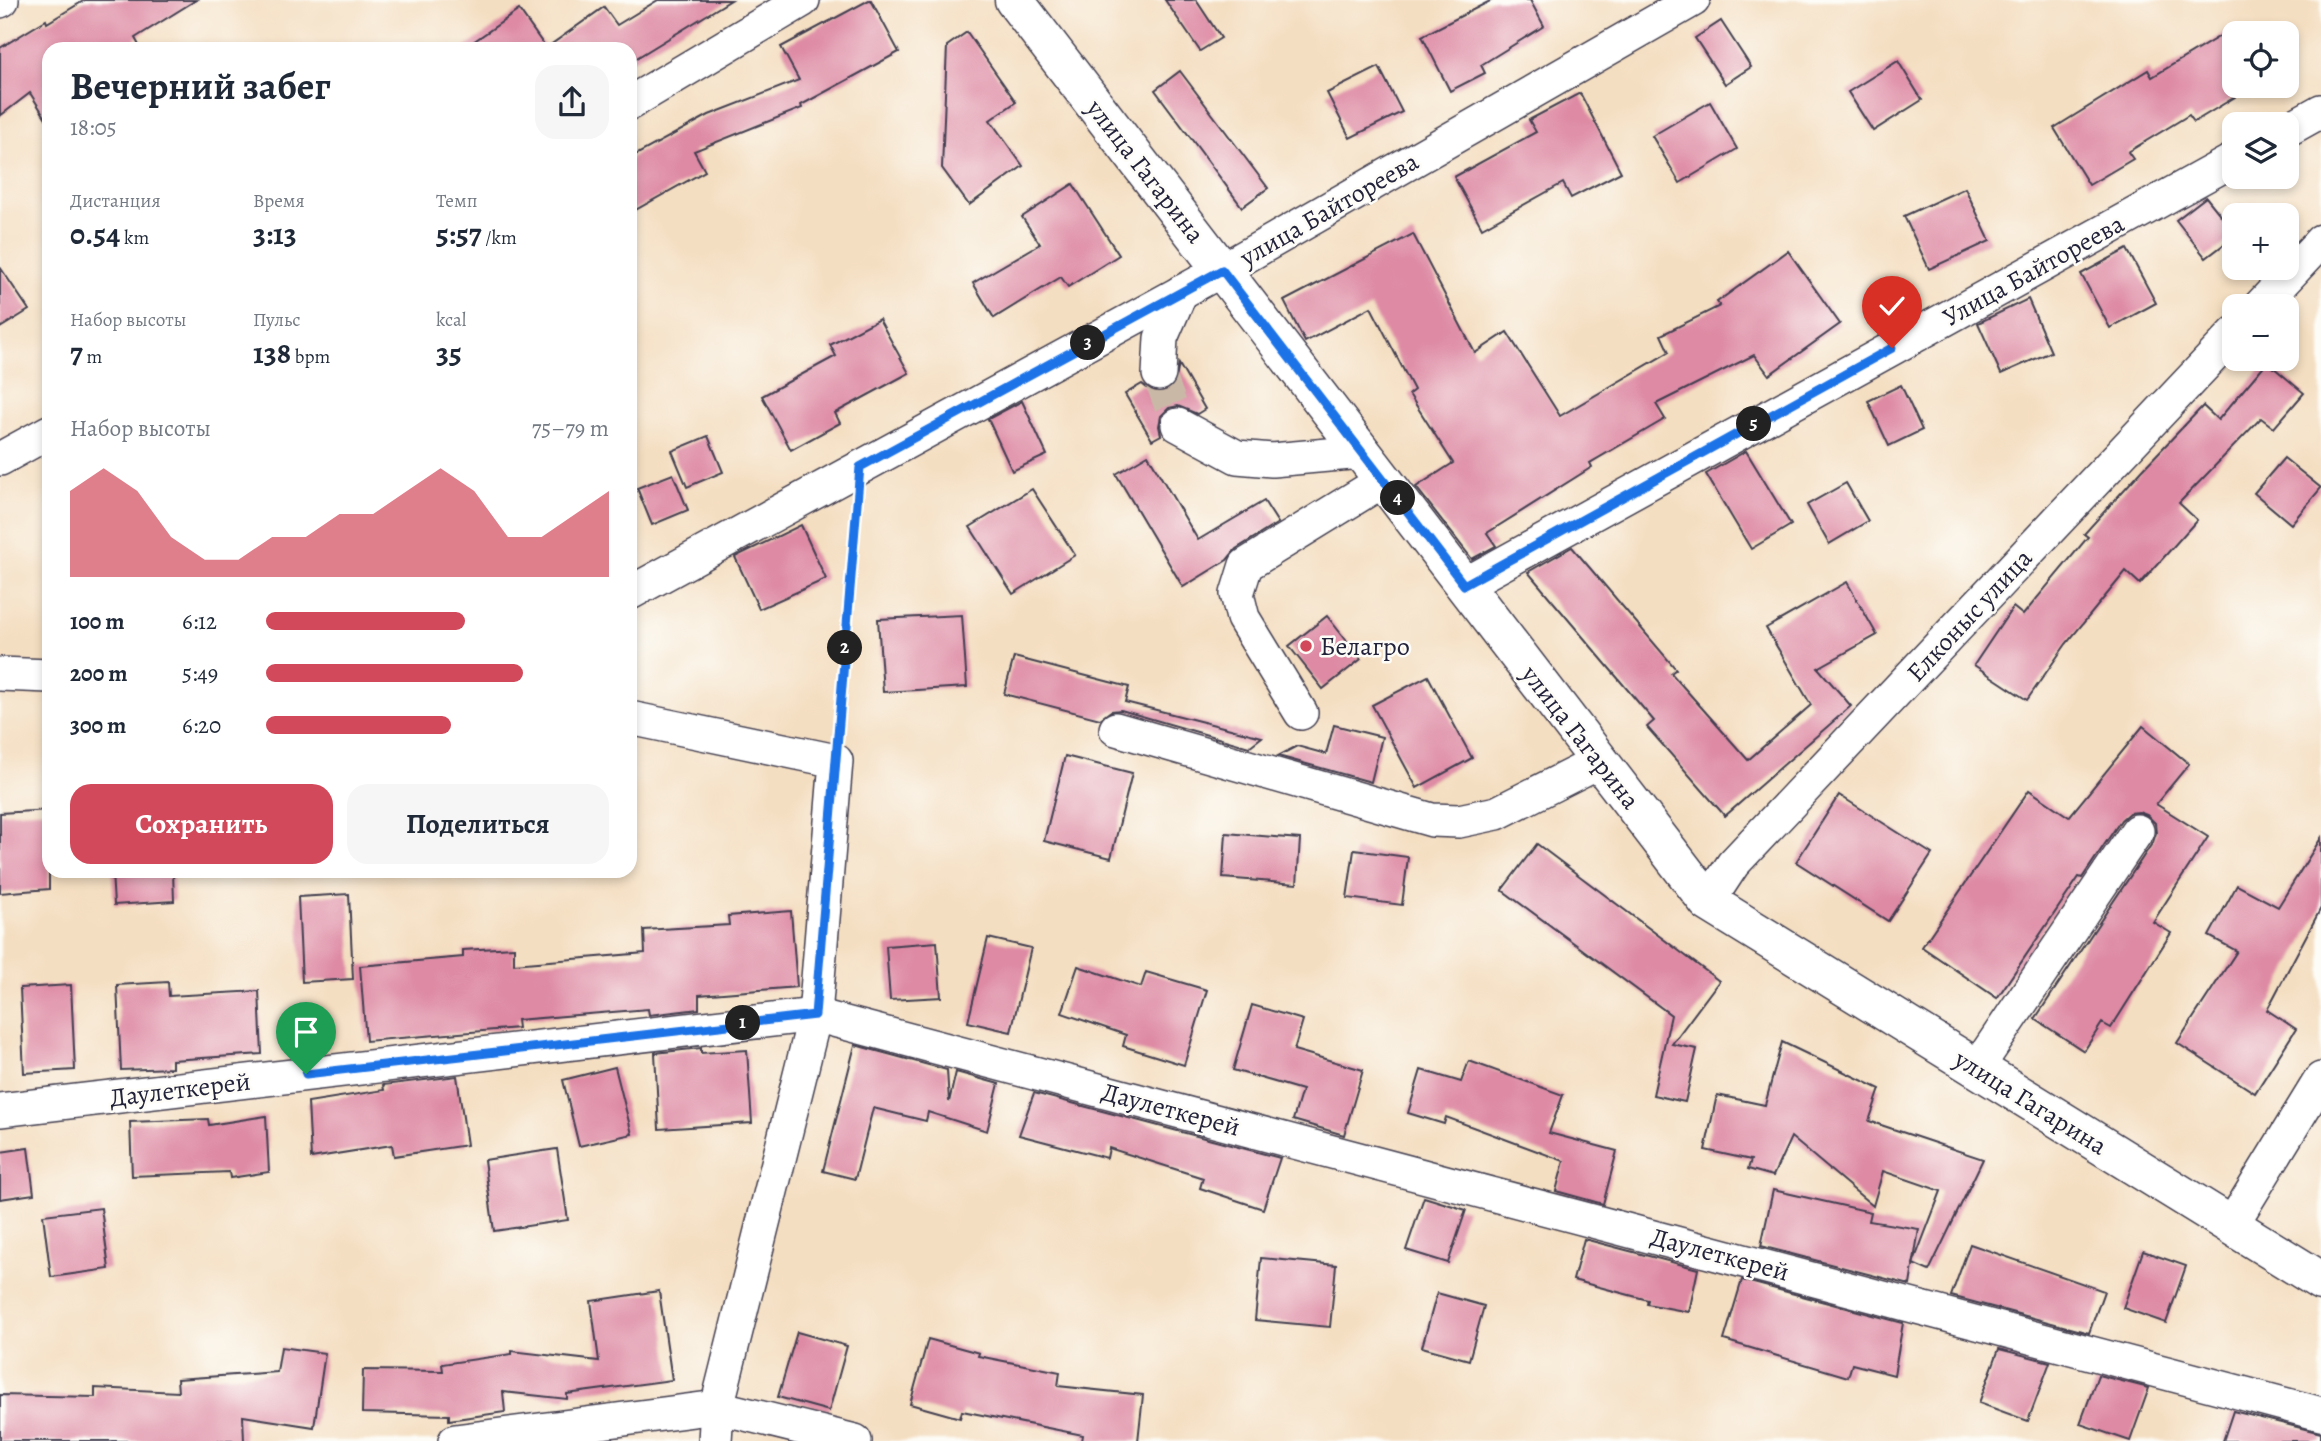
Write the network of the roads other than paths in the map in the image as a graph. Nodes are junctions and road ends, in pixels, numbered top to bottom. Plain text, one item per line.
1 (803, 0) edge
2 (1014, 0) edge
3 (1693, 0) edge
4 (637, 99) edge
5 (2321, 111) edge
6 (2299, 123) edge
7 (2222, 166) edge
8 (2321, 241) edge
9 (1222, 270) junction
10 (1181, 292) junction
11 (2271, 294) edge
12 (2222, 347) edge
13 (1159, 374) tunnel mouth
14 (1178, 425) tunnel mouth
15 (42, 436) edge
16 (0, 459) edge
17 (1373, 466) junction
18 (1464, 585) junction
19 (637, 589) edge
20 (0, 674) edge
21 (42, 676) edge
22 (1301, 713) dead end
23 (637, 719) edge
24 (1115, 729) dead end
25 (1600, 761) junction
26 (2137, 831) dead end
27 (1709, 902) junction
28 (815, 1015) junction
29 (1977, 1068) junction
30 (2321, 1079) edge
31 (0, 1110) edge
32 (2231, 1226) junction
33 (2321, 1281) edge
34 (717, 1407) junction
35 (2321, 1413) edge
36 (455, 1441) edge
37 (715, 1441) edge
38 (855, 1441) edge

1 - 4 street
2 - 9 main road, улица Гагарина
3 - 9 street, улица Байтореева
5 - 6 street
7 - 18 street, Улица Байтореева
8 - 11 street
9 - 10 street, улица Байтореева
9 - 17 main road, улица Гагарина
10 - 13 street
10 - 19 street, улица Байтореева
12 - 27 street, Елконыс улица
14 - 17 street
15 - 16 street
17 - 18 main road, улица Гагарина
17 - 22 street
18 - 25 main road, улица Гагарина
20 - 21 street
23 - 28 street
24 - 25 street
25 - 27 main road, улица Гагарина
26 - 29 street
27 - 29 main road, улица Гагарина
28 - 31 street, Даулеткерей
28 - 34 street
28 - 35 street, Даулеткерей
29 - 32 main road, улица Гагарина
30 - 32 street
32 - 33 main road, улица Гагарина
34 - 36 street
34 - 37 street
34 - 38 street

